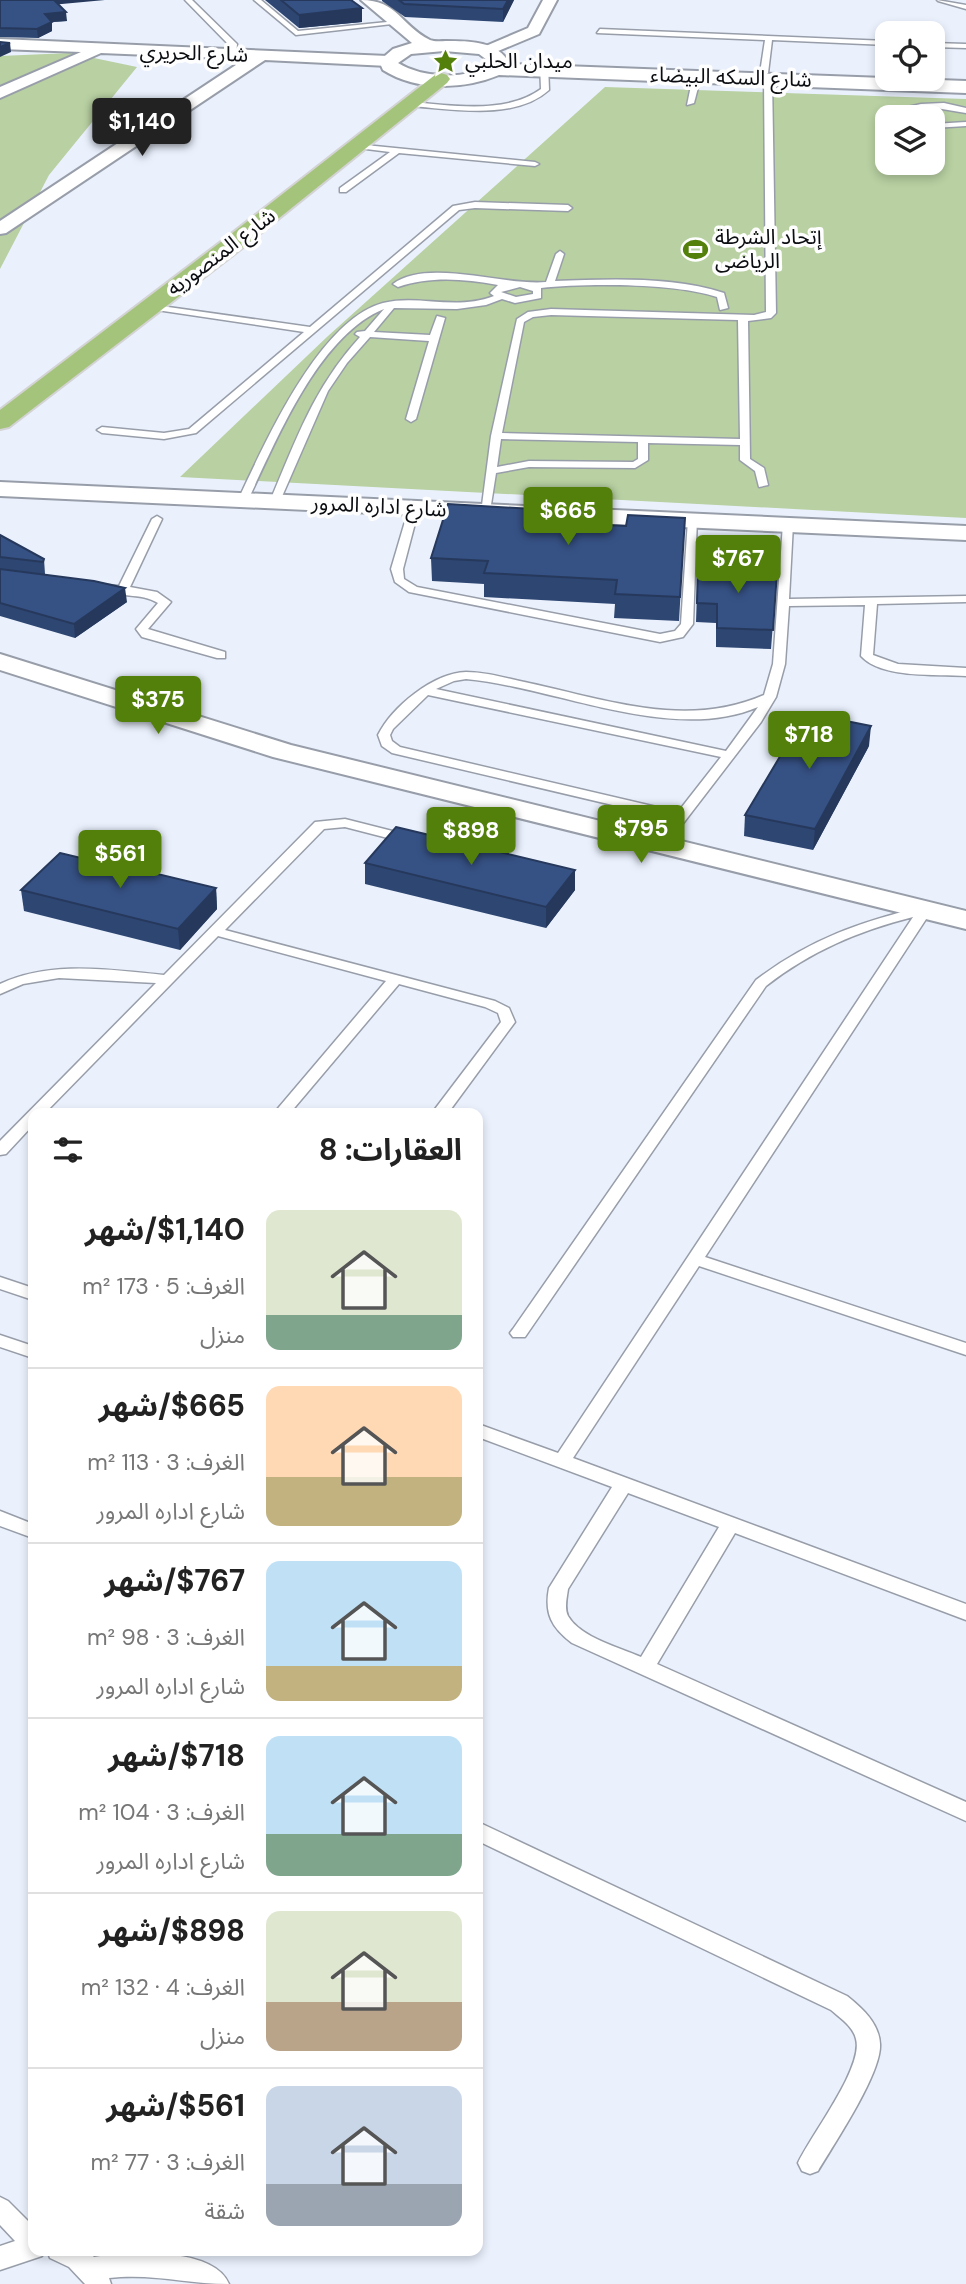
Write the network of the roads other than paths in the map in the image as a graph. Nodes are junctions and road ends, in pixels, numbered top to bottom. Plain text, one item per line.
1 (188, 0) edge
2 (257, 0) edge
3 (369, 0) edge
4 (550, 0) edge
5 (940, 0) edge
6 (966, 7) edge
7 (397, 23) junction
8 (600, 31) dead end
9 (769, 38) junction
10 (875, 42) edge
11 (0, 44) edge
12 (945, 45) edge
13 (966, 46) edge
14 (428, 47) junction
15 (103, 49) junction
16 (233, 54) junction
17 (262, 55) junction
18 (494, 60) junction
19 (388, 61) junction
20 (545, 67) junction
21 (697, 76) junction
22 (766, 76) junction
23 (415, 77) junction
24 (441, 79) junction
25 (875, 82) edge
26 (966, 85) edge
27 (945, 86) edge
28 (938, 91) edge
29 (0, 93) edge
30 (386, 102) junction
31 (690, 103) dead end
32 (410, 104) junction
33 (937, 105) edge
34 (945, 107) edge
35 (966, 111) edge
36 (966, 124) edge
37 (945, 125) edge
38 (334, 142) junction
39 (358, 146) junction
40 (397, 150) junction
41 (535, 164) dead end
42 (343, 190) dead end
43 (568, 208) dead end
44 (0, 229) edge
45 (560, 254) dead end
46 (174, 263) dead end
47 (550, 283) junction
48 (398, 284) dead end
49 (509, 285) junction
50 (531, 286) junction
51 (499, 297) junction
52 (120, 302) dead end
53 (390, 305) junction
54 (150, 306) junction
55 (723, 309) dead end
56 (440, 318) dead end
57 (743, 318) junction
58 (313, 330) junction
59 (344, 332) junction
60 (367, 334) junction
61 (435, 338) junction
62 (411, 419) dead end
63 (0, 422) edge
64 (102, 430) dead end
65 (496, 436) junction
66 (534, 437) junction
67 (643, 439) junction
68 (746, 442) junction
69 (529, 464) junction
70 (491, 471) junction
71 (763, 485) dead end
72 (1, 489) edge
73 (243, 500) junction
74 (275, 501) junction
75 (414, 508) junction
76 (485, 511) junction
77 (157, 519) dead end
78 (693, 520) junction
79 (788, 524) junction
80 (966, 533) edge
81 (96, 587) edge
82 (123, 590) junction
83 (966, 599) edge
84 (872, 601) junction
85 (783, 603) junction
86 (0, 649) edge
87 (221, 655) dead end
88 (0, 662) edge
89 (966, 672) edge
90 (427, 691) junction
91 (554, 692) junction
92 (770, 697) junction
93 (533, 713) junction
94 (729, 755) junction
95 (329, 761) junction
96 (681, 817) junction
97 (425, 844) edge
98 (660, 844) junction
99 (925, 910) junction
100 (966, 920) edge
101 (214, 931) junction
102 (165, 979) junction
103 (396, 979) junction
104 (0, 990) edge
105 (41, 1108) edge
106 (286, 1108) edge
107 (444, 1108) edge
108 (28, 1121) edge
109 (0, 1150) edge
110 (695, 1259) junction
111 (0, 1283) edge
112 (28, 1292) edge
113 (519, 1333) dead end
114 (0, 1341) edge
115 (966, 1349) edge
116 (28, 1350) edge
117 (483, 1432) edge
118 (562, 1461) junction
119 (624, 1485) junction
120 (0, 1518) edge
121 (732, 1524) junction
122 (28, 1529) edge
123 (966, 1612) edge
124 (645, 1667) junction
125 (966, 1812) edge
126 (483, 1833) edge
127 (810, 2163) dead end
128 (0, 2208) edge
129 (28, 2240) edge
130 (28, 2249) edge
131 (72, 2256) edge
132 (0, 2258) edge
133 (95, 2276) edge
134 (216, 2284) edge

1 - 16 lane
2 - 7 lane
3 - 7 street
4 - 18 street
5 - 6 lane
7 - 14 street
8 - 9 lane
9 - 10 lane
9 - 22 lane
11 - 15 street, شارع الحريري
12 - 13 lane
14 - 18 street
14 - 19 street
15 - 16 street, شارع الحريري
15 - 29 street
16 - 17 street, شارع الحريري
17 - 19 street, شارع الحريري
17 - 44 street
18 - 20 street, شارع السكه البيضاء
18 - 24 street
19 - 23 street
20 - 21 street, شارع السكه البيضاء
20 - 22 street, شارع السكه البيضاء
20 - 32 lane
21 - 22 street, شارع السكه البيضاء
21 - 31 lane
22 - 25 street, شارع السكه البيضاء
22 - 26 street, شارع السكه البيضاء
22 - 57 lane
23 - 24 street
23 - 30 main road, شارع المنصوريه
24 - 32 main road, شارع المنصوريه
26 - 27 street, شارع السكه البيضاء
28 - 33 lane
30 - 32 main road
30 - 38 main road, شارع المنصوريه
32 - 39 main road, شارع المنصوريه
34 - 35 lane
36 - 37 lane
38 - 39 main road
38 - 46 main road, شارع المنصوريه
39 - 40 lane
39 - 54 main road, شارع المنصوريه
40 - 41 lane
40 - 42 lane
43 - 58 lane
45 - 47 lane
47 - 50 lane
47 - 55 lane
48 - 49 lane
49 - 50 lane
49 - 51 lane
50 - 51 lane
51 - 53 lane
52 - 54 main road
53 - 59 lane
53 - 60 lane
54 - 58 lane
54 - 63 main road, شارع المنصوريه
56 - 61 lane
57 - 65 lane
57 - 68 lane
58 - 64 lane
59 - 60 lane
59 - 73 lane
60 - 61 lane
60 - 74 lane
61 - 62 lane
65 - 66 lane
65 - 70 lane
66 - 67 lane
66 - 69 lane
67 - 68 lane
67 - 69 lane
68 - 71 lane
69 - 70 lane
70 - 76 lane
72 - 73 street, شارع اداره المرور
73 - 74 street, شارع اداره المرور
74 - 75 street, شارع اداره المرور
75 - 76 street, شارع اداره المرور
75 - 78 lane
76 - 78 street, شارع اداره المرور
77 - 82 lane
78 - 79 street, شارع اداره المرور
79 - 80 street, شارع اداره المرور
79 - 85 lane
81 - 82 lane
82 - 87 lane
83 - 84 lane
84 - 85 lane
84 - 89 lane
85 - 92 lane
86 - 95 street
88 - 95 street
90 - 91 lane
90 - 93 lane
90 - 96 lane
91 - 92 lane
91 - 93 lane
92 - 94 lane
93 - 94 lane
94 - 96 lane
95 - 98 street
96 - 98 lane
97 - 101 lane
98 - 99 street
99 - 100 street
99 - 110 lane
99 - 113 lane
101 - 102 lane
101 - 103 lane
102 - 104 lane
102 - 105 lane
103 - 106 lane
103 - 107 lane
108 - 109 lane
110 - 115 lane
110 - 118 lane
111 - 112 lane
114 - 116 lane
117 - 118 lane
118 - 119 lane
119 - 121 lane
119 - 124 lane
120 - 122 lane
121 - 123 lane
121 - 124 lane
124 - 125 lane
126 - 127 lane
128 - 129 lane
130 - 132 lane
131 - 133 lane
133 - 134 lane

